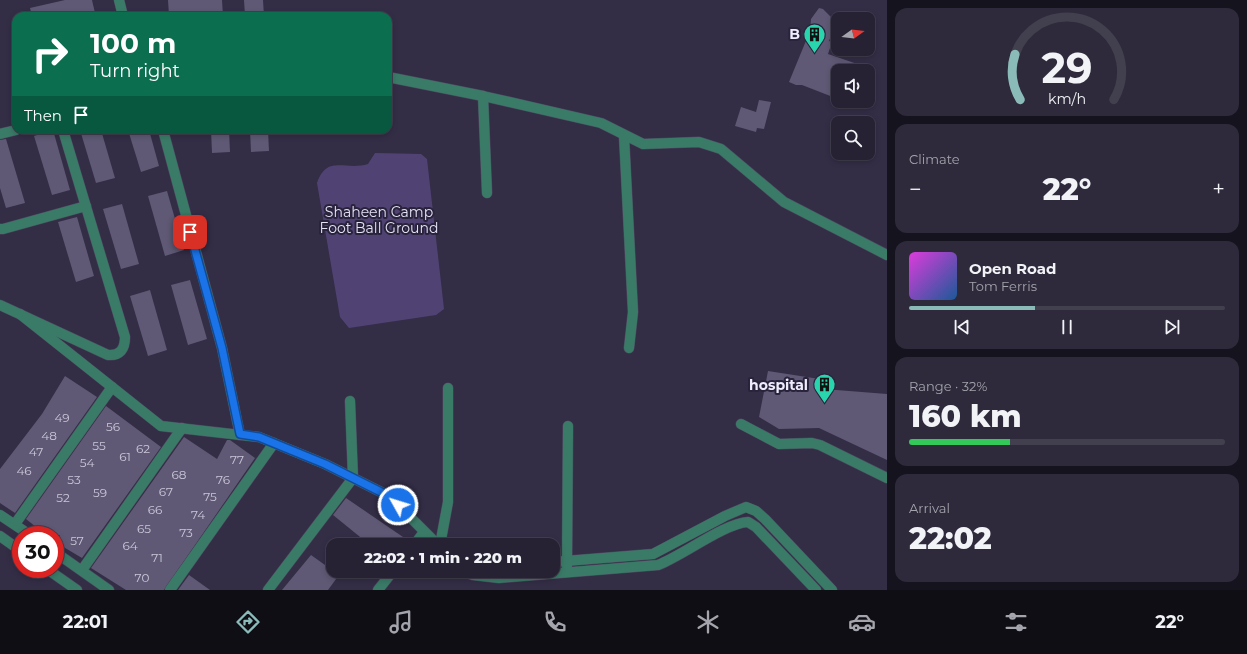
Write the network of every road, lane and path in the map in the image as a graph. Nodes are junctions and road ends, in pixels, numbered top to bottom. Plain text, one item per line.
1 (119, 0) edge
2 (122, 12) edge
3 (392, 78) edge
4 (483, 96) junction
5 (12, 131) edge
6 (0, 134) edge
7 (64, 134) edge
8 (164, 134) edge
9 (624, 136) junction
10 (487, 193) dead end
11 (86, 206) junction
12 (0, 229) edge
13 (887, 255) edge
14 (1, 308) edge
15 (20, 314) junction
16 (629, 348) dead end
17 (112, 387) junction
18 (448, 388) dead end
19 (350, 401) dead end
20 (742, 424) dead end
21 (568, 426) dead end
22 (182, 428) junction
23 (240, 434) junction
24 (274, 443) junction
25 (354, 478) junction
26 (887, 478) edge
27 (0, 515) edge
28 (15, 524) junction
29 (18, 526) edge
30 (424, 532) junction
31 (0, 536) edge
32 (419, 538) edge
33 (431, 538) edge
34 (440, 538) edge
35 (12, 545) edge
36 (64, 558) edge
37 (567, 561) junction
38 (560, 562) edge
39 (82, 570) junction
40 (567, 572) junction
41 (560, 573) edge
42 (60, 578) edge
43 (387, 578) edge
44 (77, 590) edge
45 (109, 590) edge
46 (170, 590) edge
47 (268, 590) edge
48 (378, 590) edge
49 (816, 590) edge
50 (832, 590) edge

1 - 2 street
3 - 4 street
4 - 9 street
4 - 10 street
5 - 6 street
7 - 11 street
8 - 23 street
9 - 13 street
9 - 16 street
11 - 12 street
11 - 15 street
14 - 15 street
15 - 17 street
17 - 22 street
17 - 28 street
18 - 34 street
19 - 25 street
20 - 26 street
21 - 37 street
22 - 23 street
22 - 39 street
23 - 24 street
24 - 25 street
24 - 46 street
25 - 30 street
25 - 47 street
27 - 28 street
28 - 29 street
30 - 32 street
30 - 33 street
31 - 35 street
36 - 39 street
37 - 38 street
37 - 40 street
37 - 50 street
39 - 45 street
40 - 41 street
40 - 49 street
42 - 44 street
43 - 48 street

